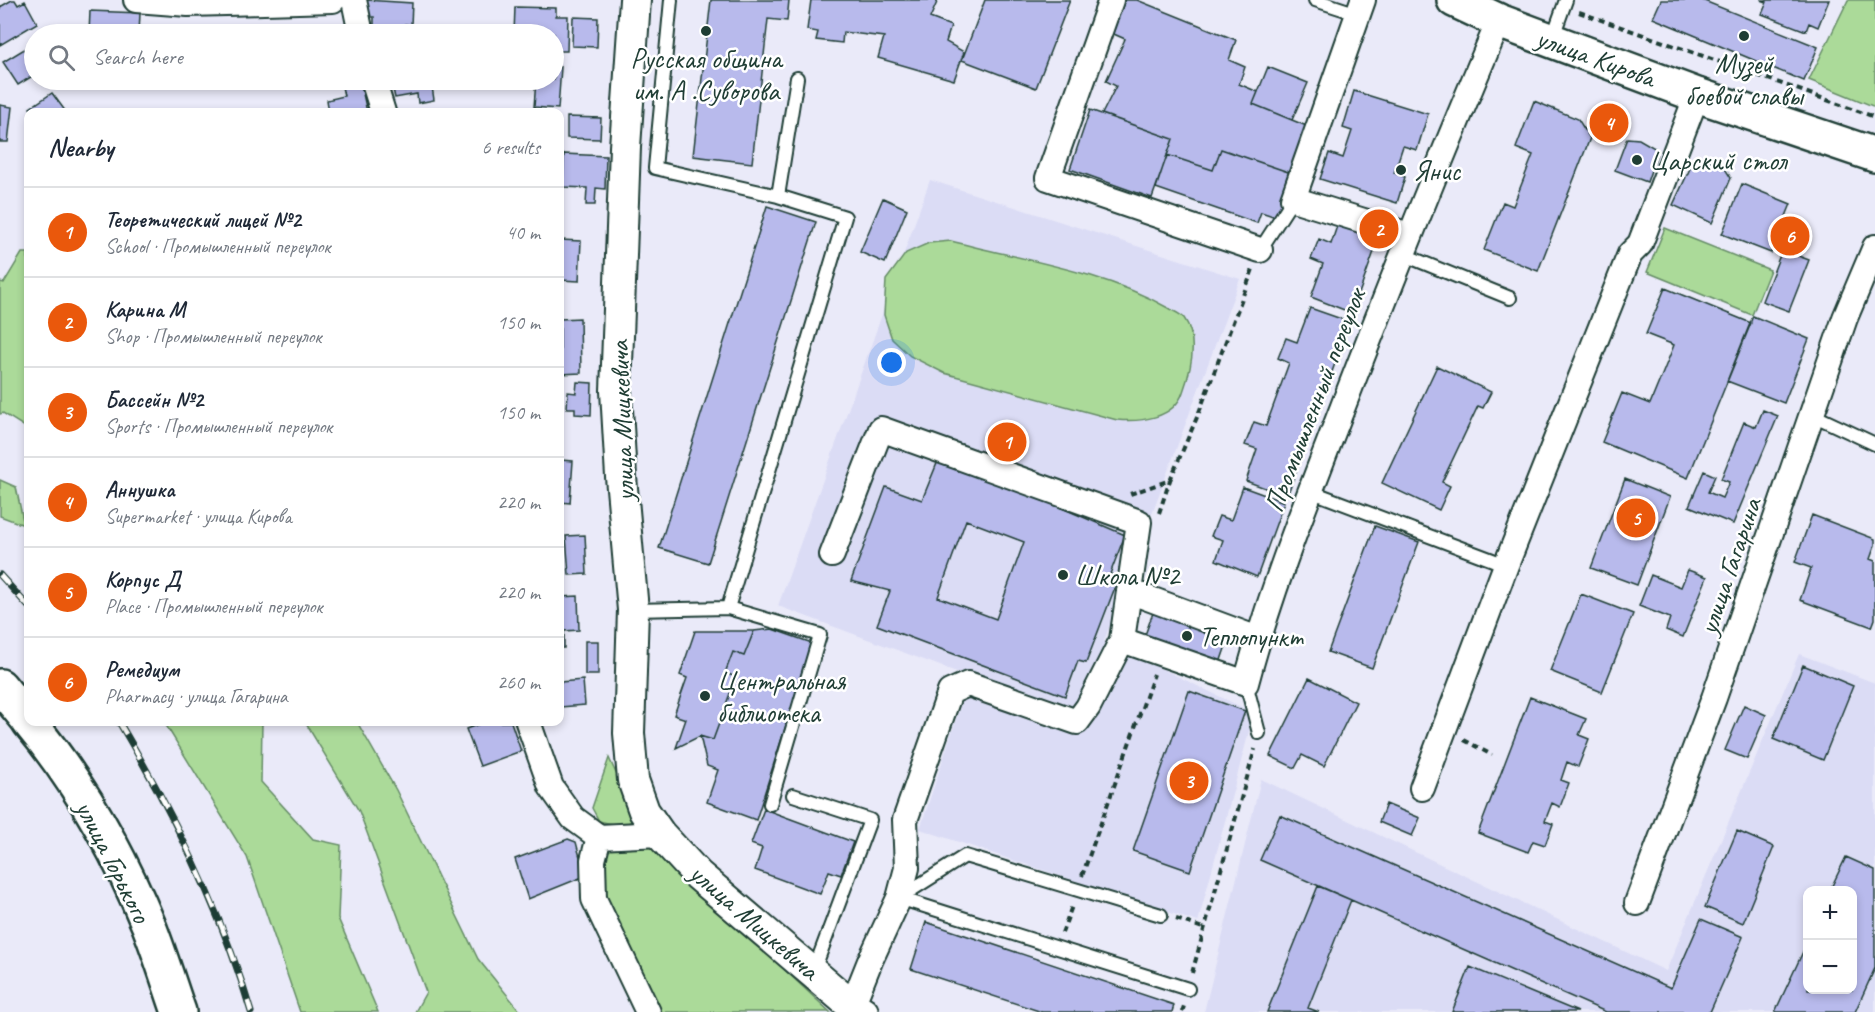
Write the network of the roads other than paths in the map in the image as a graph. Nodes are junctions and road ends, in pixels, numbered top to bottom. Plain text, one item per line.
1 (136, 0) edge
2 (333, 0) edge
3 (354, 0) edge
4 (635, 0) edge
5 (671, 0) edge
6 (1111, 0) edge
7 (1315, 0) edge
8 (1454, 0) edge
9 (1564, 3) edge
10 (1360, 7) edge
11 (1499, 21) junction
12 (358, 24) edge
13 (1552, 40) junction
14 (797, 78) dead end
15 (376, 90) edge
16 (1697, 95) junction
17 (382, 108) edge
18 (1875, 155) edge
19 (778, 196) junction
20 (1293, 200) junction
21 (1406, 244) junction
22 (1875, 247) edge
23 (1260, 250) joint
24 (1510, 298) dead end
25 (1813, 415) junction
26 (1875, 444) edge
27 (1310, 491) junction
28 (832, 555) dead end
29 (1506, 565) junction
30 (1129, 591) junction
31 (728, 608) junction
32 (633, 610) junction
33 (1258, 639) junction
34 (1122, 640) junction
35 (1246, 683) junction
36 (0, 686) edge
37 (24, 715) edge
38 (33, 726) edge
39 (529, 726) edge
40 (1259, 733) road end
41 (1422, 788) dead end
42 (793, 795) dead end
43 (770, 804) dead end
44 (660, 834) junction
45 (599, 837) junction
46 (899, 898) junction
47 (1637, 903) dead end
48 (1161, 915) road end
49 (813, 973) junction
50 (1188, 989) dead end
51 (858, 1009) edge
52 (179, 1012) edge
53 (648, 1012) edge

1 - 2 street
3 - 12 street
4 - 32 street, улица Мицкевича
5 - 19 lane
6 - 23 street
7 - 10 lane
8 - 11 main road, улица Кирова
9 - 13 lane
10 - 20 street
11 - 13 main road, улица Кирова
11 - 21 street, Промышленный переулок
13 - 16 main road, улица Кирова
14 - 19 lane
15 - 17 street
16 - 18 main road, улица Кирова
16 - 29 street
19 - 31 lane
20 - 21 street
20 - 23 lane
21 - 24 lane
21 - 27 street, Промышленный переулок
22 - 25 street, улица Гагарина
25 - 26 lane
25 - 47 street, улица Гагарина
27 - 29 lane
27 - 33 street, Промышленный переулок
28 - 30 street
29 - 41 street
30 - 33 street
30 - 34 street
31 - 32 lane
31 - 43 lane
32 - 44 street, улица Мицкевича
33 - 35 street, Промышленный переулок
34 - 35 street
34 - 46 street
35 - 40 lane
36 - 37 main road, улица Горького
38 - 52 main road, улица Горького
39 - 45 street
42 - 49 lane
44 - 45 street
44 - 49 street, улица Мицкевича
45 - 53 street
46 - 48 lane
46 - 50 lane
46 - 51 street
49 - 51 street, улица Мицкевича

